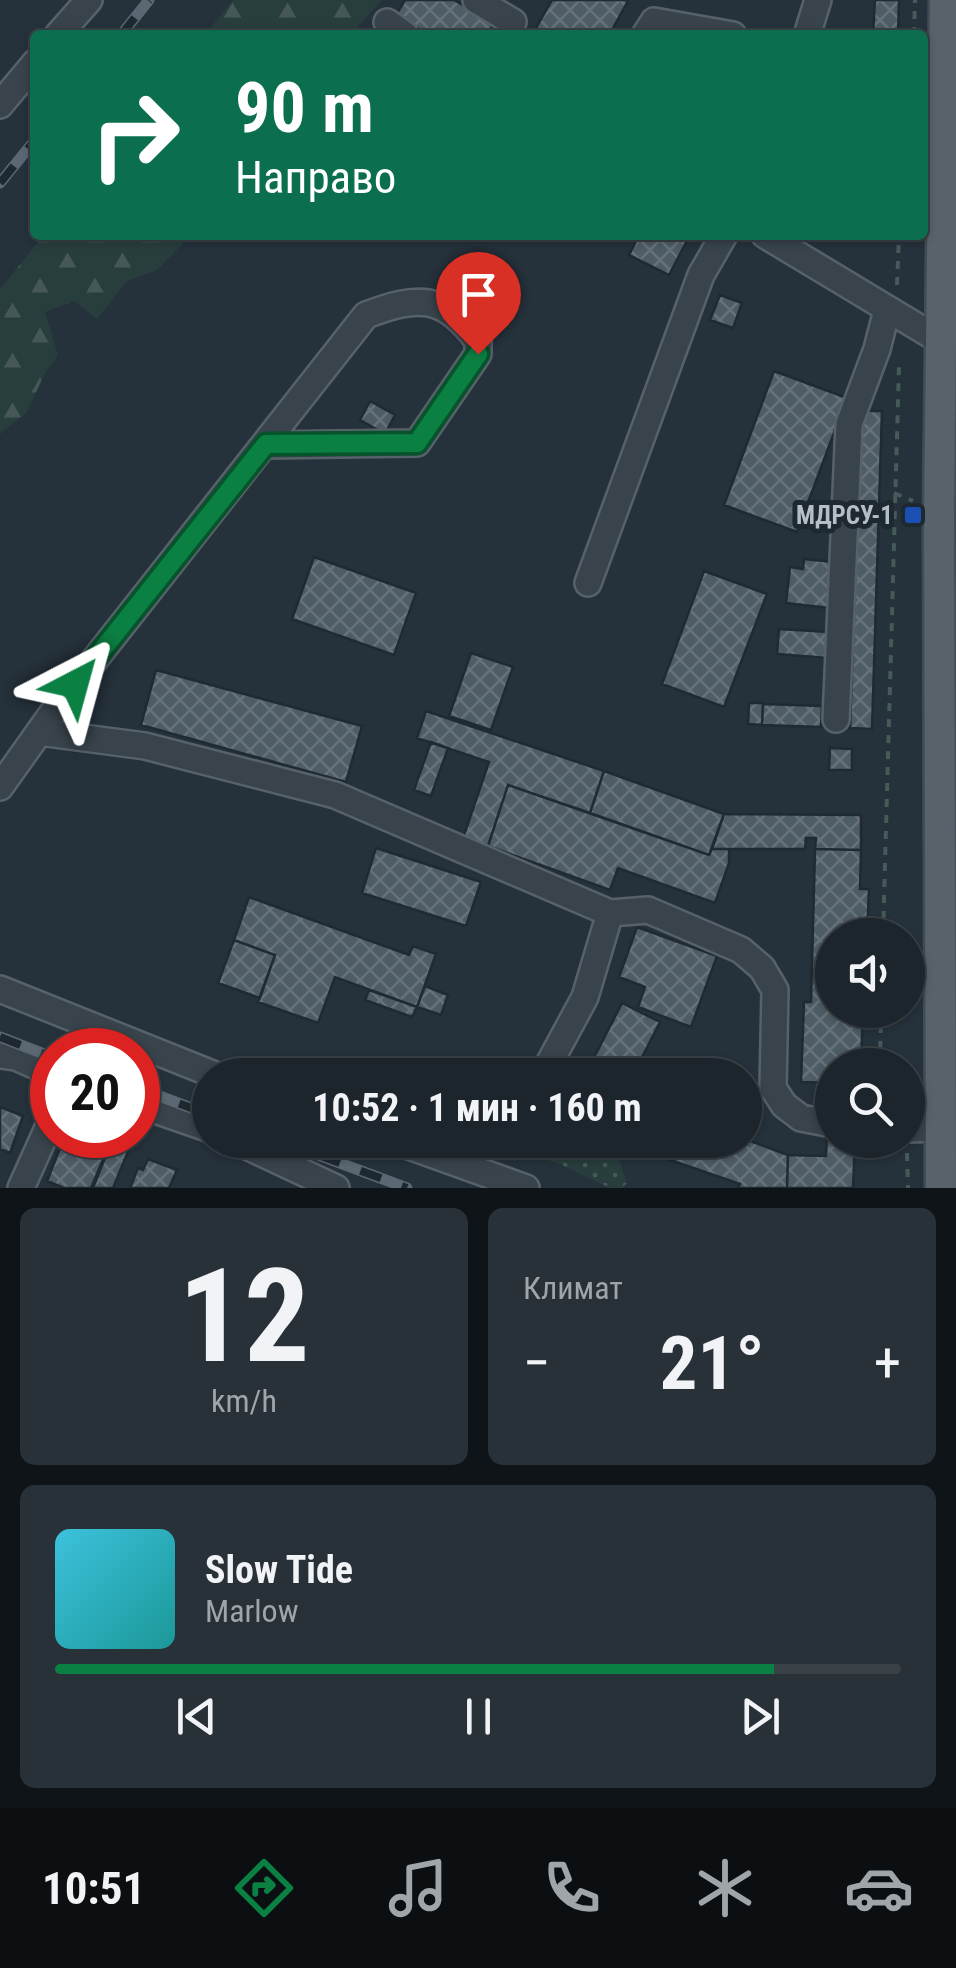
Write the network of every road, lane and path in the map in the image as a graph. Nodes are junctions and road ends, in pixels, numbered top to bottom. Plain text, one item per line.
1 (89, 0) edge
2 (476, 0) edge
3 (818, 0) edge
4 (914, 0) edge
5 (945, 0) edge
6 (514, 19) edge
7 (62, 30) edge
8 (648, 30) edge
9 (705, 30) edge
10 (809, 30) edge
11 (914, 30) edge
12 (934, 53) edge
13 (30, 69) edge
14 (0, 106) edge
15 (721, 240) edge
16 (773, 240) edge
17 (887, 310) junction
18 (946, 325) edge
19 (899, 365) dead end
20 (266, 444) junction
21 (948, 486) edge
22 (894, 494) junction
23 (913, 515) dead end
24 (588, 583) dead end
25 (836, 719) dead end
26 (38, 732) junction
27 (947, 740) edge
28 (0, 787) edge
29 (610, 913) junction
30 (882, 918) edge
31 (0, 989) edge
32 (0, 1055) edge
33 (552, 1058) edge
34 (30, 1063) edge
35 (192, 1065) edge
36 (160, 1112) edge
37 (815, 1121) edge
38 (192, 1123) edge
39 (925, 1128) edge
40 (941, 1128) junction
41 (35, 1158) edge
42 (272, 1158) edge
43 (442, 1158) edge
44 (907, 1158) edge
45 (22, 1188) edge
46 (336, 1188) edge
47 (526, 1188) edge
48 (908, 1188) edge
49 (942, 1188) edge

1 - 7 street
2 - 6 street
3 - 10 street
4 - 11 path
5 - 12 main road
8 - 9 street
12 - 18 main road
13 - 14 street
15 - 24 street
16 - 17 street
17 - 18 street
17 - 25 street
18 - 21 main road
19 - 22 path
20 - 20 street
20 - 26 street
21 - 27 main road
22 - 23 path
22 - 30 path
26 - 28 street
26 - 29 street
27 - 40 main road
29 - 33 street
29 - 37 street
31 - 35 street
32 - 34 street
36 - 38 street
39 - 40 street
40 - 49 main road
41 - 45 street
42 - 46 street
43 - 47 street
44 - 48 path

